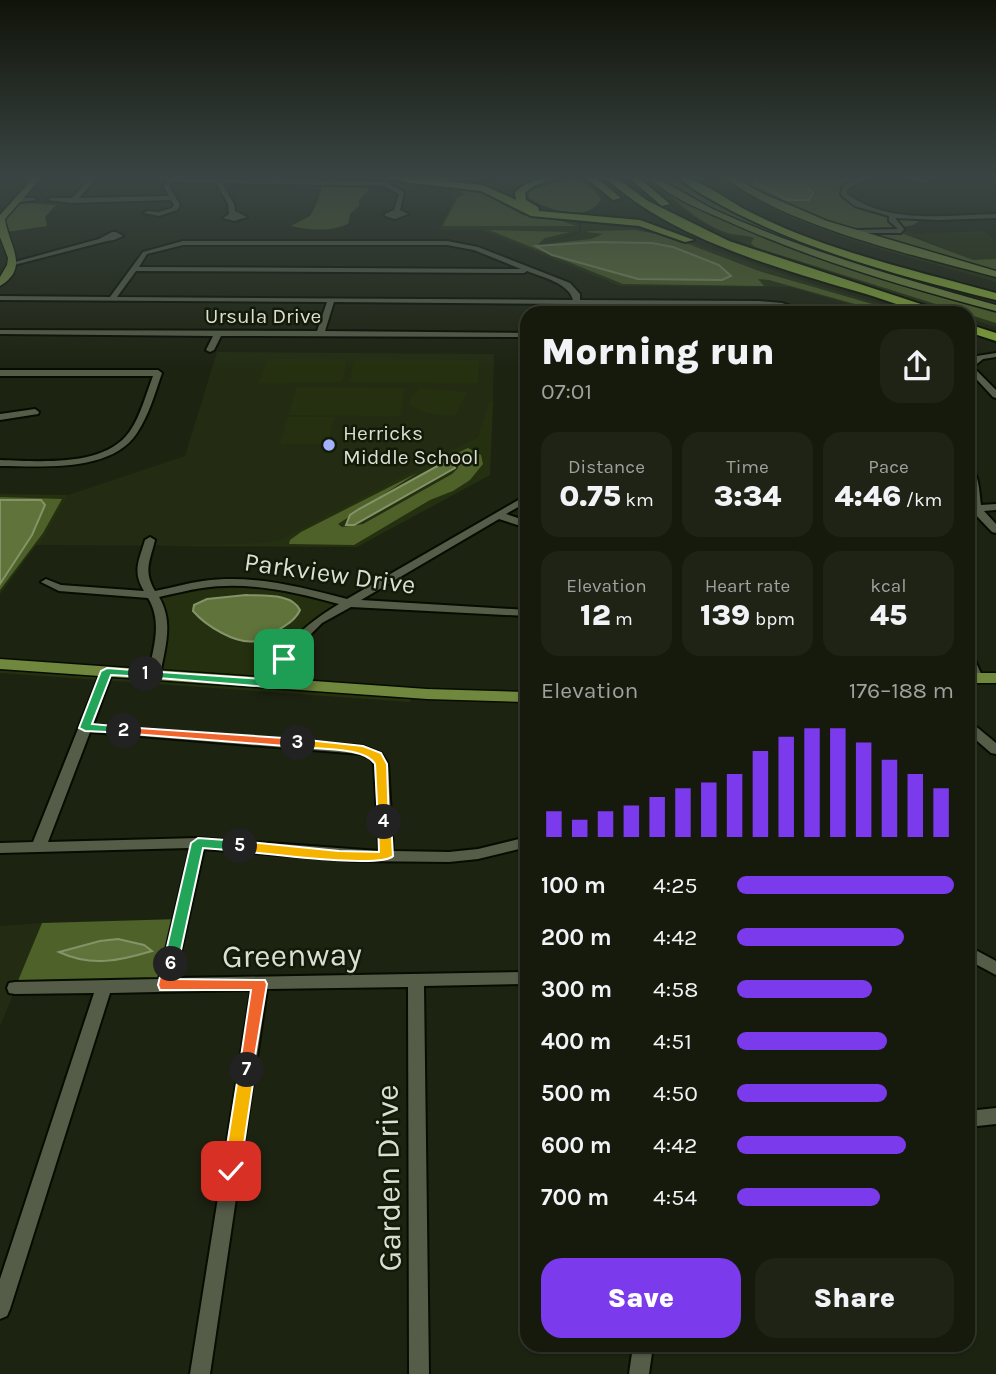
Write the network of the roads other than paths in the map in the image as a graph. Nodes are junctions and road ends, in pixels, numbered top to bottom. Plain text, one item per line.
1 (5, 241) edge
2 (97, 241) edge
3 (696, 241) edge
4 (703, 241) edge
5 (721, 241) edge
6 (731, 241) edge
7 (779, 241) edge
8 (811, 241) edge
9 (816, 241) edge
10 (845, 241) edge
11 (886, 241) edge
12 (727, 251) junction
13 (14, 263) junction
14 (785, 264) junction
15 (133, 269) junction
16 (532, 271) junction
17 (996, 274) edge
18 (0, 283) edge
19 (996, 287) edge
20 (996, 297) edge
21 (0, 298) edge
22 (112, 299) junction
23 (331, 300) junction
24 (577, 301) junction
25 (577, 306) edge
26 (785, 306) edge
27 (898, 306) edge
28 (920, 306) edge
29 (996, 307) edge
30 (975, 323) edge
31 (975, 330) edge
32 (996, 330) edge
33 (0, 332) edge
34 (218, 333) junction
35 (320, 334) junction
36 (520, 335) edge
37 (996, 337) edge
38 (210, 350) dead end
39 (996, 355) edge
40 (975, 360) edge
41 (0, 373) edge
42 (975, 373) edge
43 (996, 395) edge
44 (35, 412) dead end
45 (0, 417) edge
46 (0, 463) edge
47 (520, 503) edge
48 (996, 507) edge
49 (975, 509) edge
50 (975, 512) edge
51 (500, 516) junction
52 (520, 523) edge
53 (996, 530) edge
54 (150, 540) dead end
55 (46, 582) dead end
56 (153, 595) junction
57 (347, 603) junction
58 (520, 613) edge
59 (0, 664) edge
60 (107, 671) junction
61 (154, 675) junction
62 (975, 678) edge
63 (996, 678) edge
64 (268, 683) junction
65 (520, 697) edge
66 (85, 728) junction
67 (975, 733) edge
68 (996, 750) edge
69 (198, 843) junction
70 (520, 844) edge
71 (39, 846) junction
72 (0, 848) edge
73 (386, 856) junction
74 (975, 957) edge
75 (996, 969) edge
76 (520, 978) edge
77 (416, 981) junction
78 (260, 984) junction
79 (166, 985) junction
80 (104, 987) junction
81 (15, 988) dead end
82 (996, 1116) edge
83 (975, 1118) edge
84 (0, 1309) edge
85 (642, 1352) edge
86 (200, 1374) edge
87 (419, 1374) edge
88 (639, 1374) edge

1 - 13 main road
2 - 13 street
3 - 12 highway
4 - 12 highway
5 - 14 highway
6 - 14 highway
7 - 29 main road
8 - 29 highway
9 - 20 highway
10 - 19 highway
11 - 17 main road
12 - 27 highway
13 - 18 main road
14 - 28 highway
15 - 16 street
15 - 16 street
15 - 22 street
16 - 24 street
21 - 22 street
22 - 23 street
23 - 24 street
23 - 35 street
24 - 25 street
24 - 26 street
30 - 32 highway
31 - 37 highway
33 - 34 street, Ursula Drive
34 - 35 street, Ursula Drive
34 - 38 street
35 - 36 street, Ursula Drive
39 - 40 street
41 - 46 street
42 - 43 street
44 - 45 street
47 - 51 street
48 - 49 street
50 - 53 street
51 - 52 street
51 - 57 street
54 - 56 street
55 - 56 street, Parkview Drive
56 - 57 street, Parkview Drive
56 - 61 street
57 - 58 street, Parkview Drive
57 - 64 street
59 - 60 main road
60 - 61 main road
60 - 66 street
61 - 64 main road
62 - 63 main road
64 - 65 main road
66 - 71 street
66 - 73 street
67 - 68 street
69 - 71 street
69 - 73 street
69 - 79 street
70 - 73 street
71 - 72 street
74 - 75 street
76 - 77 street, Greenway
77 - 78 street, Greenway
77 - 87 street, Garden Drive
78 - 79 street, Greenway
78 - 86 street
79 - 80 street, Greenway
80 - 81 street, Greenway
80 - 84 street
82 - 83 street
85 - 88 street

